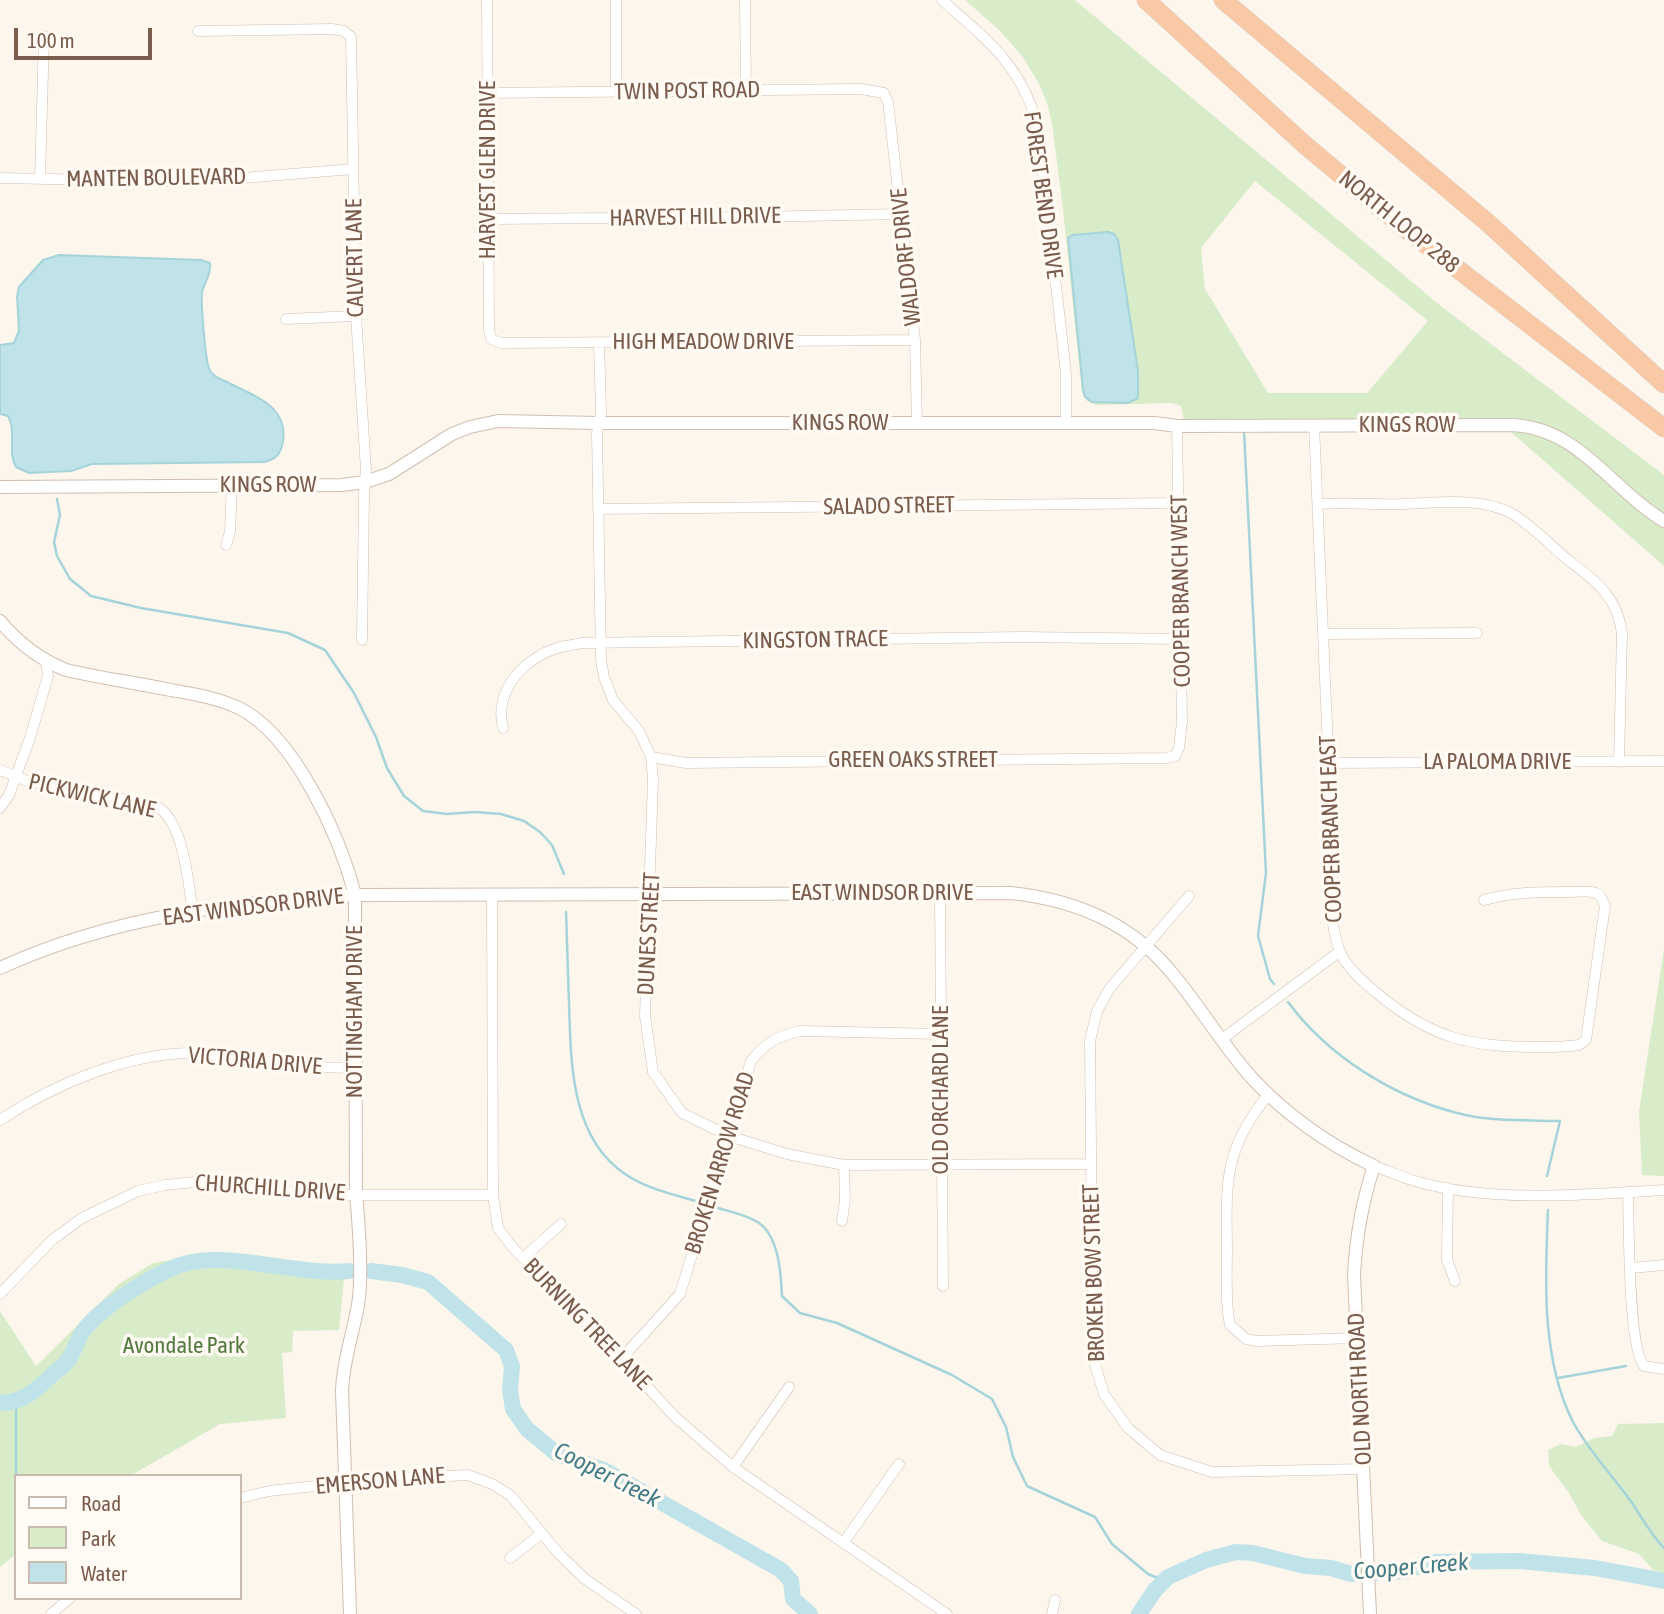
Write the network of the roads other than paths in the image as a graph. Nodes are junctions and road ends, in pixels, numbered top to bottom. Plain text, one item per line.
1 (487, 0) edge
2 (615, 0) edge
3 (745, 0) edge
4 (942, 0) edge
5 (1146, 0) edge
6 (1223, 0) edge
7 (198, 31) dead end
8 (44, 36) dead end
9 (746, 91) junction
10 (616, 92) junction
11 (488, 93) junction
12 (884, 93) joint
13 (353, 169) junction
14 (0, 178) edge
15 (40, 179) junction
16 (901, 214) junction
17 (488, 219) junction
18 (356, 316) junction
19 (286, 319) dead end
20 (491, 339) joint
21 (915, 340) junction
22 (599, 343) junction
23 (1664, 384) edge
24 (599, 423) junction
25 (917, 423) junction
26 (1066, 423) junction
27 (1314, 425) junction
28 (1177, 426) junction
29 (1664, 428) edge
30 (365, 482) junction
31 (232, 484) junction
32 (0, 487) edge
33 (1180, 503) junction
34 (1318, 504) junction
35 (598, 509) junction
36 (1664, 521) edge
37 (226, 545) dead end
38 (0, 621) edge
39 (1477, 633) dead end
40 (1324, 634) junction
41 (1182, 639) junction
42 (362, 640) dead end
43 (600, 642) junction
44 (46, 662) junction
45 (503, 728) dead end
46 (1175, 756) joint
47 (651, 757) junction
48 (1664, 761) edge
49 (1619, 762) junction
50 (1329, 763) junction
51 (0, 770) edge
52 (16, 778) junction
53 (0, 808) edge
54 (940, 893) junction
55 (649, 894) junction
56 (355, 895) junction
57 (492, 895) junction
58 (1189, 896) dead end
59 (1484, 900) dead end
60 (193, 911) junction
61 (1146, 945) junction
62 (1339, 952) junction
63 (0, 968) edge
64 (941, 1034) junction
65 (1222, 1039) junction
66 (355, 1068) junction
67 (1268, 1095) junction
68 (0, 1121) edge
69 (729, 1136) junction
70 (1090, 1164) junction
71 (844, 1165) junction
72 (942, 1165) junction
73 (1374, 1166) junction
74 (1448, 1188) junction
75 (1664, 1190) edge
76 (1628, 1192) junction
77 (356, 1194) junction
78 (493, 1195) junction
79 (842, 1221) dead end
80 (561, 1224) dead end
81 (523, 1258) junction
82 (1664, 1265) edge
83 (1631, 1268) junction
84 (1455, 1281) dead end
85 (943, 1286) dead end
86 (0, 1294) edge
87 (1357, 1338) junction
88 (622, 1358) junction
89 (1664, 1369) edge
90 (789, 1387) dead end
91 (899, 1464) dead end
92 (733, 1467) junction
93 (1363, 1469) junction
94 (345, 1482) junction
95 (242, 1498) edge
96 (541, 1534) junction
97 (844, 1542) junction
98 (510, 1558) dead end
99 (67, 1600) edge
100 (1055, 1600) dead end
101 (51, 1614) edge
102 (350, 1614) edge
103 (636, 1614) edge
104 (947, 1614) edge
105 (1052, 1614) edge
106 (1370, 1614) edge

1 - 11 street, HARVEST GLEN DRIVE
2 - 10 street
3 - 9 street
4 - 26 street, FOREST BEND DRIVE
5 - 29 highway, NORTH LOOP 288
6 - 23 highway
7 - 13 street, CALVERT LANE
8 - 15 street
9 - 10 street, TWIN POST ROAD
9 - 12 street, TWIN POST ROAD
10 - 11 street, TWIN POST ROAD
11 - 17 street, HARVEST GLEN DRIVE
12 - 16 street, WALDORF DRIVE
13 - 15 street, MANTEN BOULEVARD
13 - 18 street, CALVERT LANE
14 - 15 street, MANTEN BOULEVARD
16 - 17 street, HARVEST HILL DRIVE
16 - 21 street, WALDORF DRIVE
17 - 20 street, HARVEST GLEN DRIVE
18 - 19 street
18 - 30 street, CALVERT LANE
20 - 22 street, HIGH MEADOW DRIVE
21 - 22 street, HIGH MEADOW DRIVE
21 - 25 street, WALDORF DRIVE
22 - 24 street, DUNES STREET
24 - 25 street, KINGS ROW
24 - 30 street, KINGS ROW
24 - 35 street, DUNES STREET
25 - 26 street, KINGS ROW
26 - 28 street, KINGS ROW
27 - 28 street, KINGS ROW
27 - 34 street, COOPER BRANCH EAST
27 - 36 street, KINGS ROW
28 - 33 street, COOPER BRANCH WEST
30 - 31 street, KINGS ROW
30 - 42 street, CALVERT LANE
31 - 32 street, KINGS ROW
31 - 37 street
33 - 35 street, SALADO STREET
33 - 41 street, COOPER BRANCH WEST
34 - 40 street, COOPER BRANCH EAST
34 - 49 street
35 - 43 street, DUNES STREET
38 - 44 street, NOTTINGHAM DRIVE
39 - 40 street
40 - 50 street, COOPER BRANCH EAST
41 - 43 street, KINGSTON TRACE
41 - 46 street, COOPER BRANCH WEST
43 - 45 street, KINGSTON TRACE
43 - 47 street, DUNES STREET
44 - 52 street
44 - 56 street, NOTTINGHAM DRIVE
46 - 47 street, GREEN OAKS STREET
47 - 55 street, DUNES STREET
48 - 49 street, LA PALOMA DRIVE
49 - 50 street, LA PALOMA DRIVE
50 - 62 street, COOPER BRANCH EAST
51 - 52 street, PICKWICK LANE
52 - 53 street
52 - 60 street, PICKWICK LANE
54 - 55 street, EAST WINDSOR DRIVE
54 - 61 street, EAST WINDSOR DRIVE
54 - 64 street, OLD ORCHARD LANE
55 - 57 street, EAST WINDSOR DRIVE
55 - 69 street, DUNES STREET
56 - 57 street, EAST WINDSOR DRIVE
56 - 60 street, EAST WINDSOR DRIVE
56 - 66 street, NOTTINGHAM DRIVE
57 - 78 street, BURNING TREE LANE
58 - 61 street, BROKEN BOW STREET
59 - 62 street, COOPER BRANCH EAST
60 - 63 street, EAST WINDSOR DRIVE
61 - 65 street, EAST WINDSOR DRIVE
61 - 70 street, BROKEN BOW STREET
62 - 65 street
64 - 69 street, BROKEN ARROW ROAD
64 - 72 street, OLD ORCHARD LANE
65 - 67 street, EAST WINDSOR DRIVE
66 - 68 street, VICTORIA DRIVE
66 - 77 street, NOTTINGHAM DRIVE
67 - 73 street, EAST WINDSOR DRIVE
67 - 87 street
69 - 71 street, DUNES STREET
69 - 88 street, BROKEN ARROW ROAD
70 - 72 street, DUNES STREET
70 - 93 street, BROKEN BOW STREET
71 - 72 street, DUNES STREET
71 - 79 street
72 - 85 street, OLD ORCHARD LANE
73 - 74 street, EAST WINDSOR DRIVE
73 - 87 street, OLD NORTH ROAD
74 - 76 street, EAST WINDSOR DRIVE
74 - 84 street
75 - 76 street, EAST WINDSOR DRIVE
76 - 83 street
77 - 78 street, CHURCHILL DRIVE
77 - 86 street, CHURCHILL DRIVE
77 - 94 street, NOTTINGHAM DRIVE
78 - 81 street, BURNING TREE LANE
80 - 81 street
81 - 88 street, BURNING TREE LANE
82 - 83 street
83 - 89 street
87 - 93 street, OLD NORTH ROAD
88 - 92 street, BURNING TREE LANE
90 - 92 street
91 - 97 street
92 - 97 street, BURNING TREE LANE
93 - 106 street, OLD NORTH ROAD
94 - 95 street, EMERSON LANE
94 - 96 street, EMERSON LANE
94 - 102 street, NOTTINGHAM DRIVE
96 - 98 street
96 - 103 street, EMERSON LANE
97 - 104 street, BURNING TREE LANE
99 - 101 street
100 - 105 street

